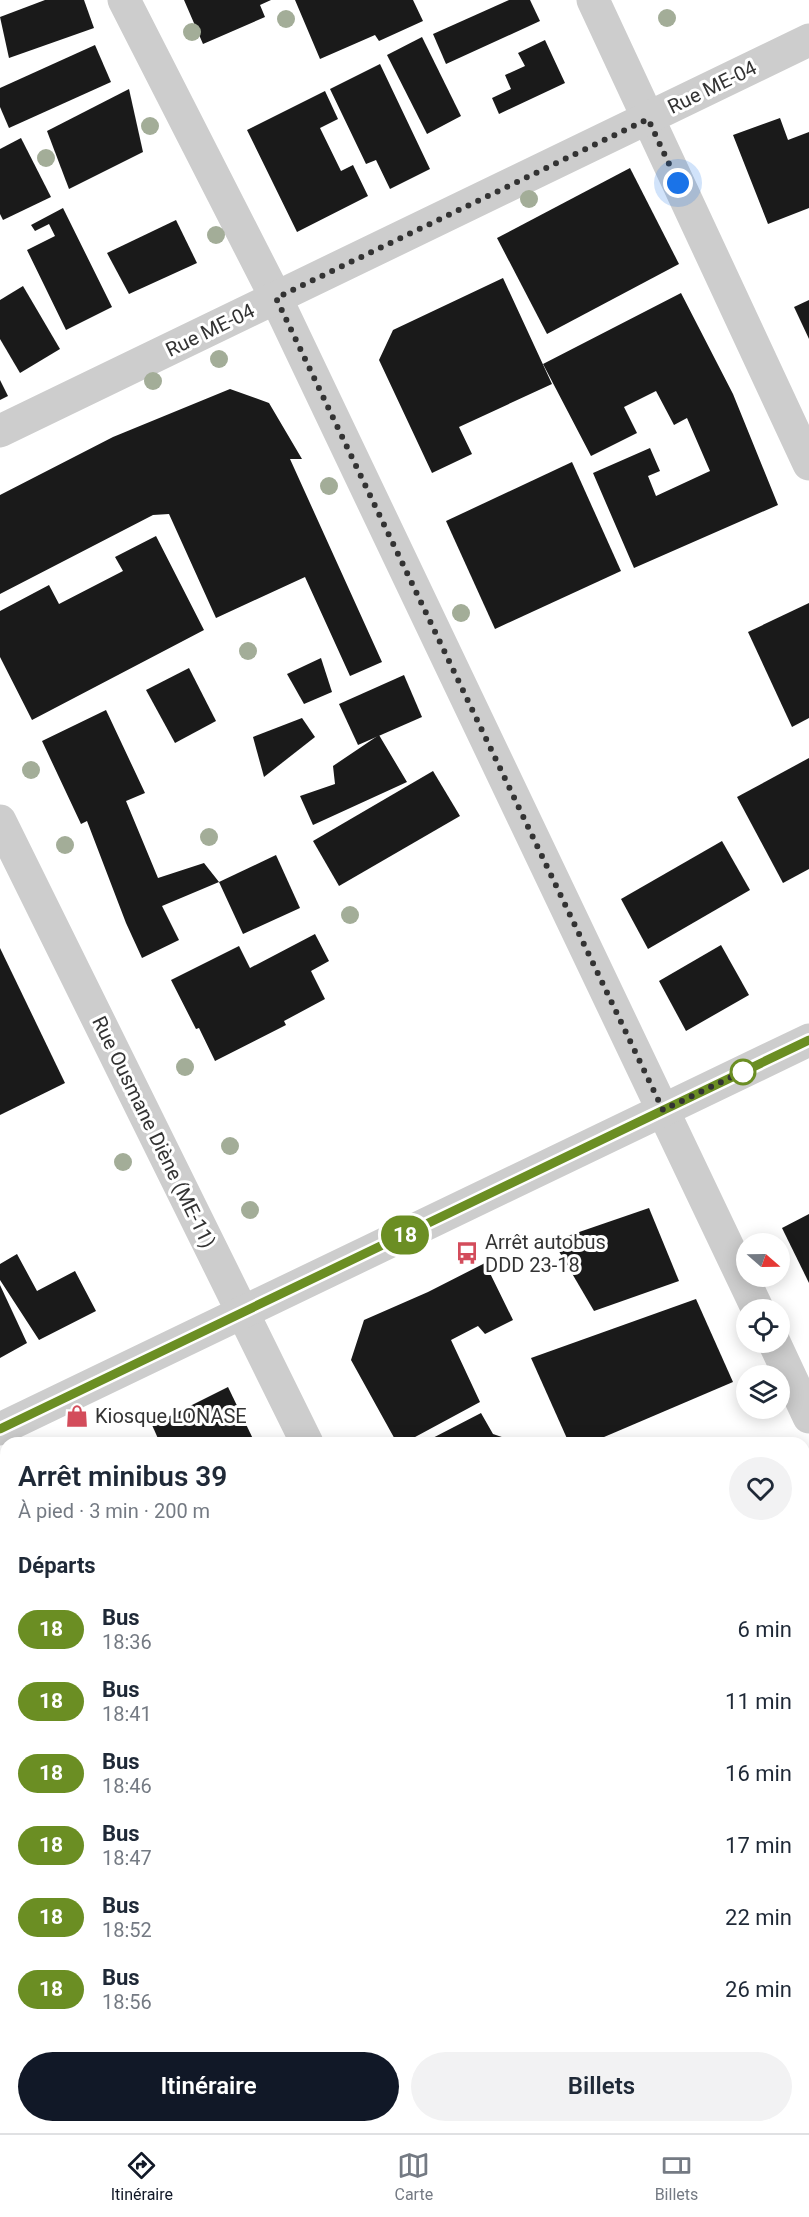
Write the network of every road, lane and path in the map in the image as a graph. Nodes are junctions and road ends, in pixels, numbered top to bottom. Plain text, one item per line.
1 (124, 0) edge
2 (592, 0) edge
3 (809, 40) edge
4 (648, 119) junction
5 (276, 298) junction
6 (0, 432) edge
7 (809, 464) edge
8 (0, 821) edge
9 (809, 1040) edge
10 (663, 1110) junction
11 (753, 1299) edge
12 (244, 1312) junction
13 (779, 1353) edge
14 (809, 1417) edge
15 (0, 1429) edge
16 (305, 1437) edge

1 - 5 street
2 - 4 street
3 - 4 street, Rue ME-04
4 - 5 street, Rue ME-04
4 - 7 street
5 - 6 street, Rue ME-04
5 - 10 street
8 - 12 street, Rue Ousmane Diène (ME-11)
9 - 10 street
10 - 11 street
10 - 12 street
12 - 15 street
12 - 16 street, Rue Ousmane Diène (ME-11)
13 - 14 street

